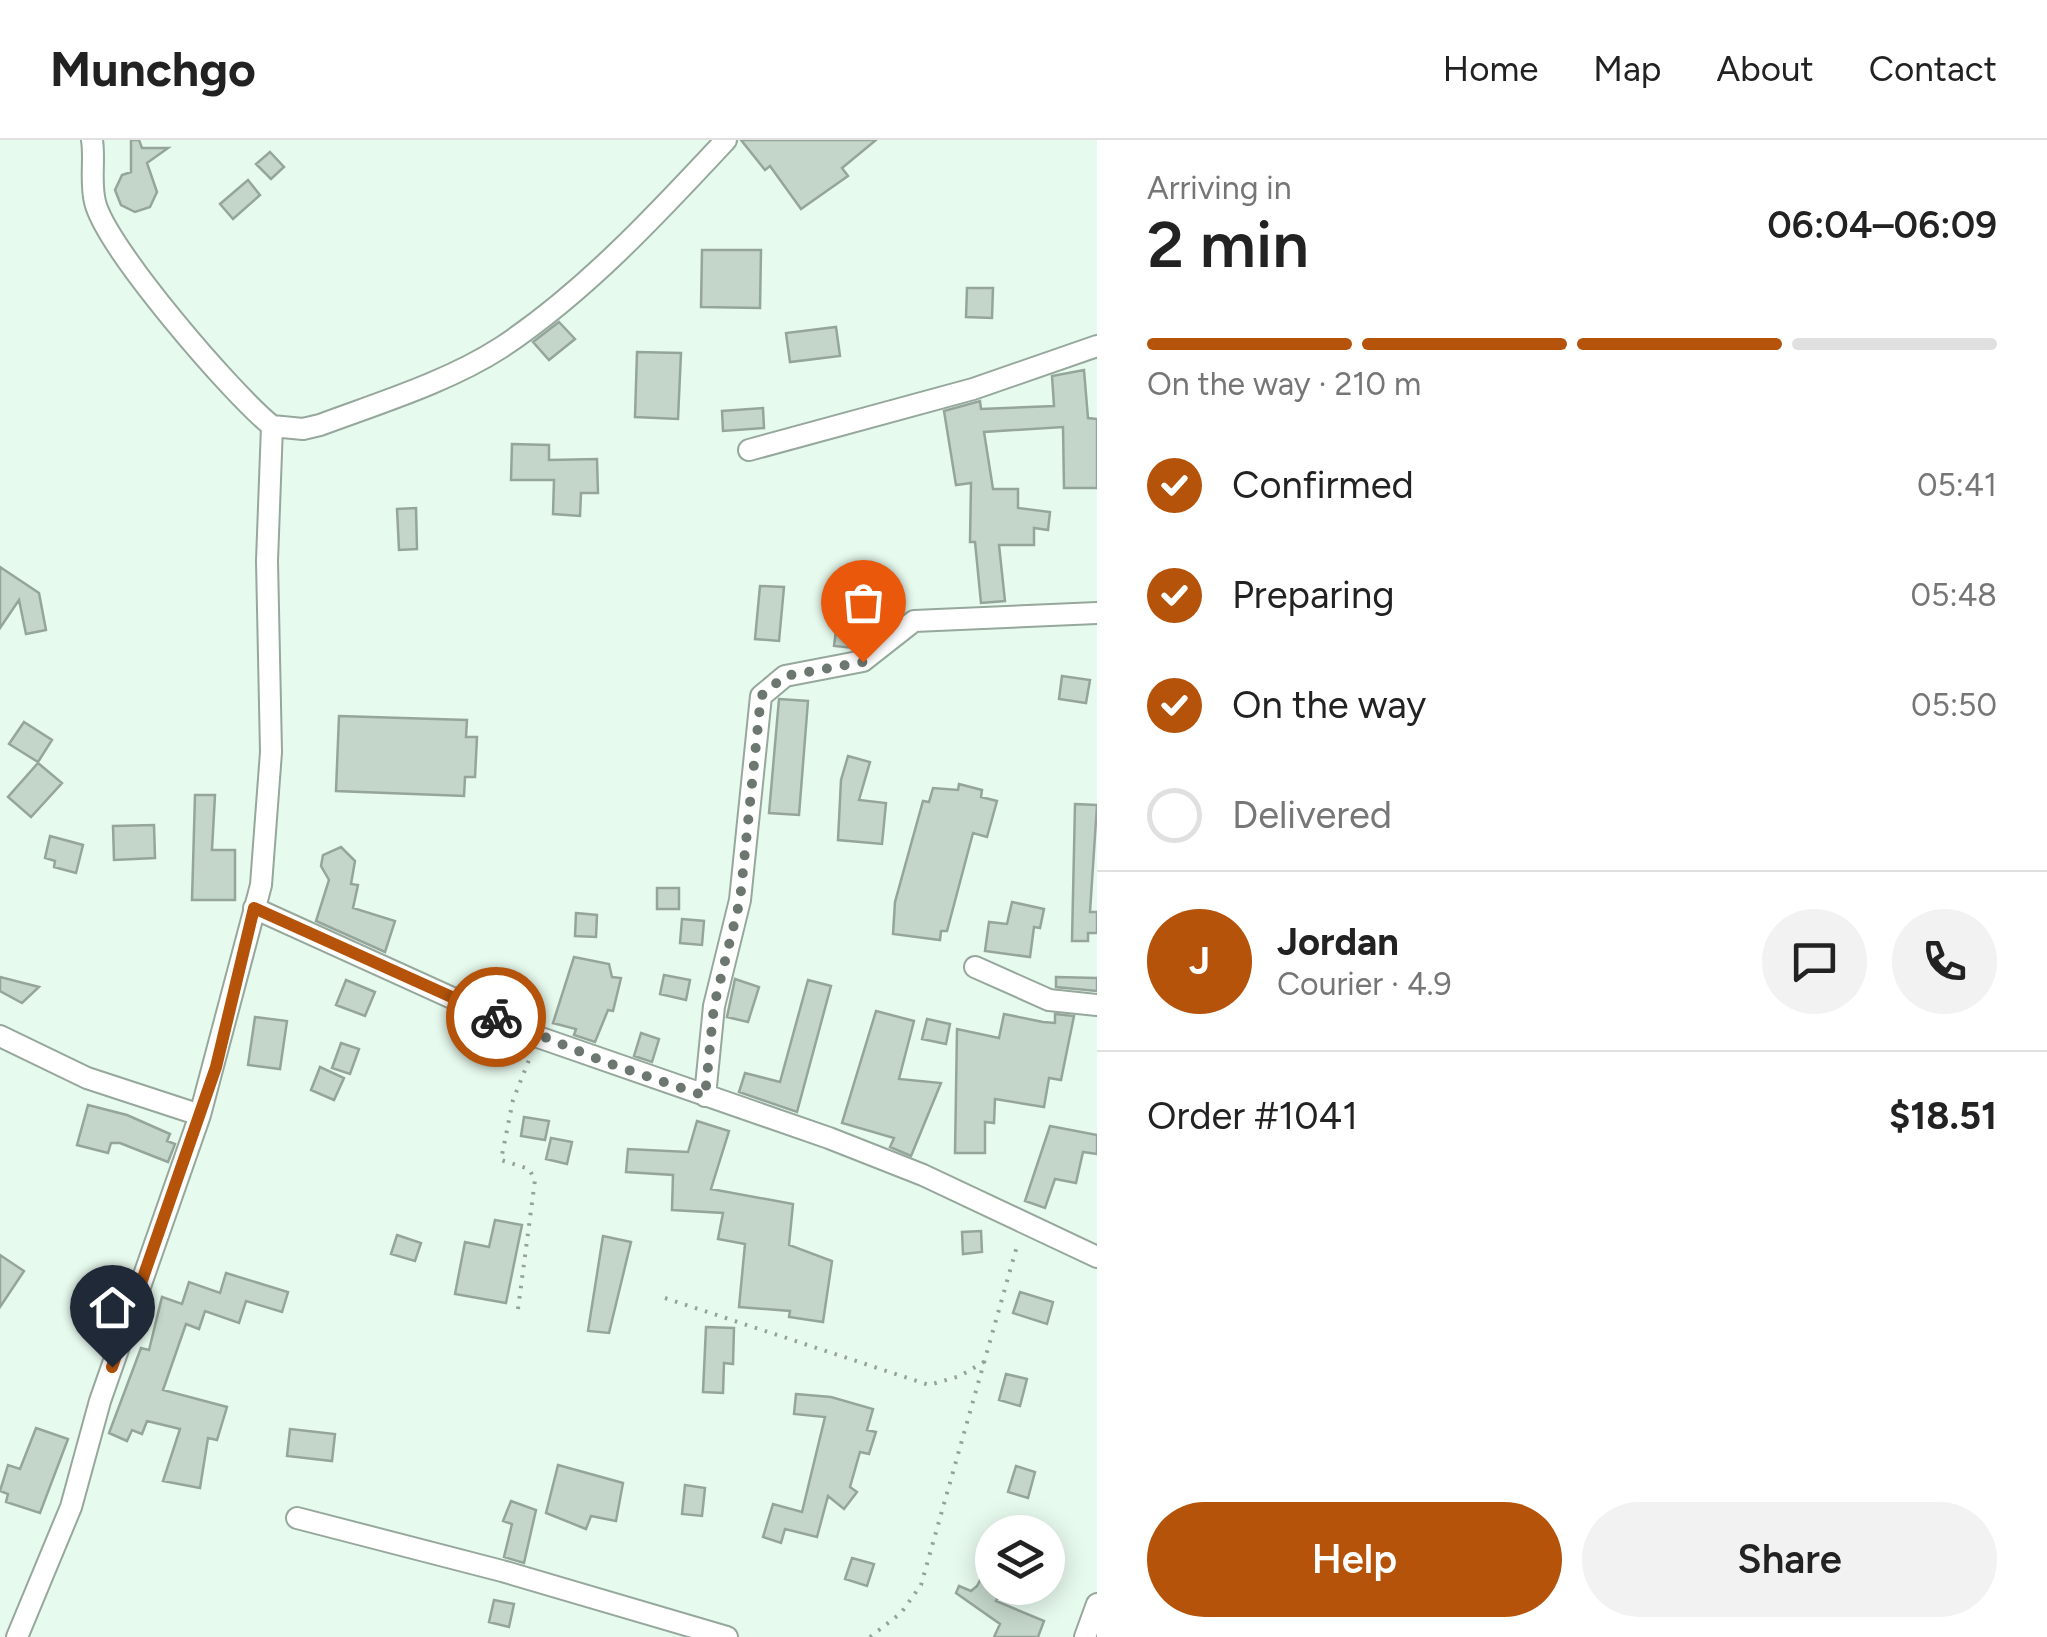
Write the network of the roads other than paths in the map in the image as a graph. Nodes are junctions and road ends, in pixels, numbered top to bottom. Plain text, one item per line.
1 (92, 140) edge
2 (726, 140) edge
3 (1097, 346) edge
4 (272, 426) junction
5 (749, 450) dead end
6 (1097, 613) edge
7 (254, 908) junction
8 (976, 967) dead end
9 (1097, 1005) edge
10 (0, 1036) edge
11 (705, 1096) junction
12 (200, 1115) junction
13 (1097, 1257) edge
14 (296, 1518) dead end
15 (1097, 1604) edge
16 (17, 1637) edge
17 (727, 1637) edge
18 (1085, 1637) edge

1 - 4 street
2 - 4 street
3 - 5 street
4 - 7 street
6 - 11 street
7 - 11 street
7 - 12 street
8 - 9 street
10 - 12 street
11 - 13 street
12 - 16 street
14 - 17 street
15 - 18 street

